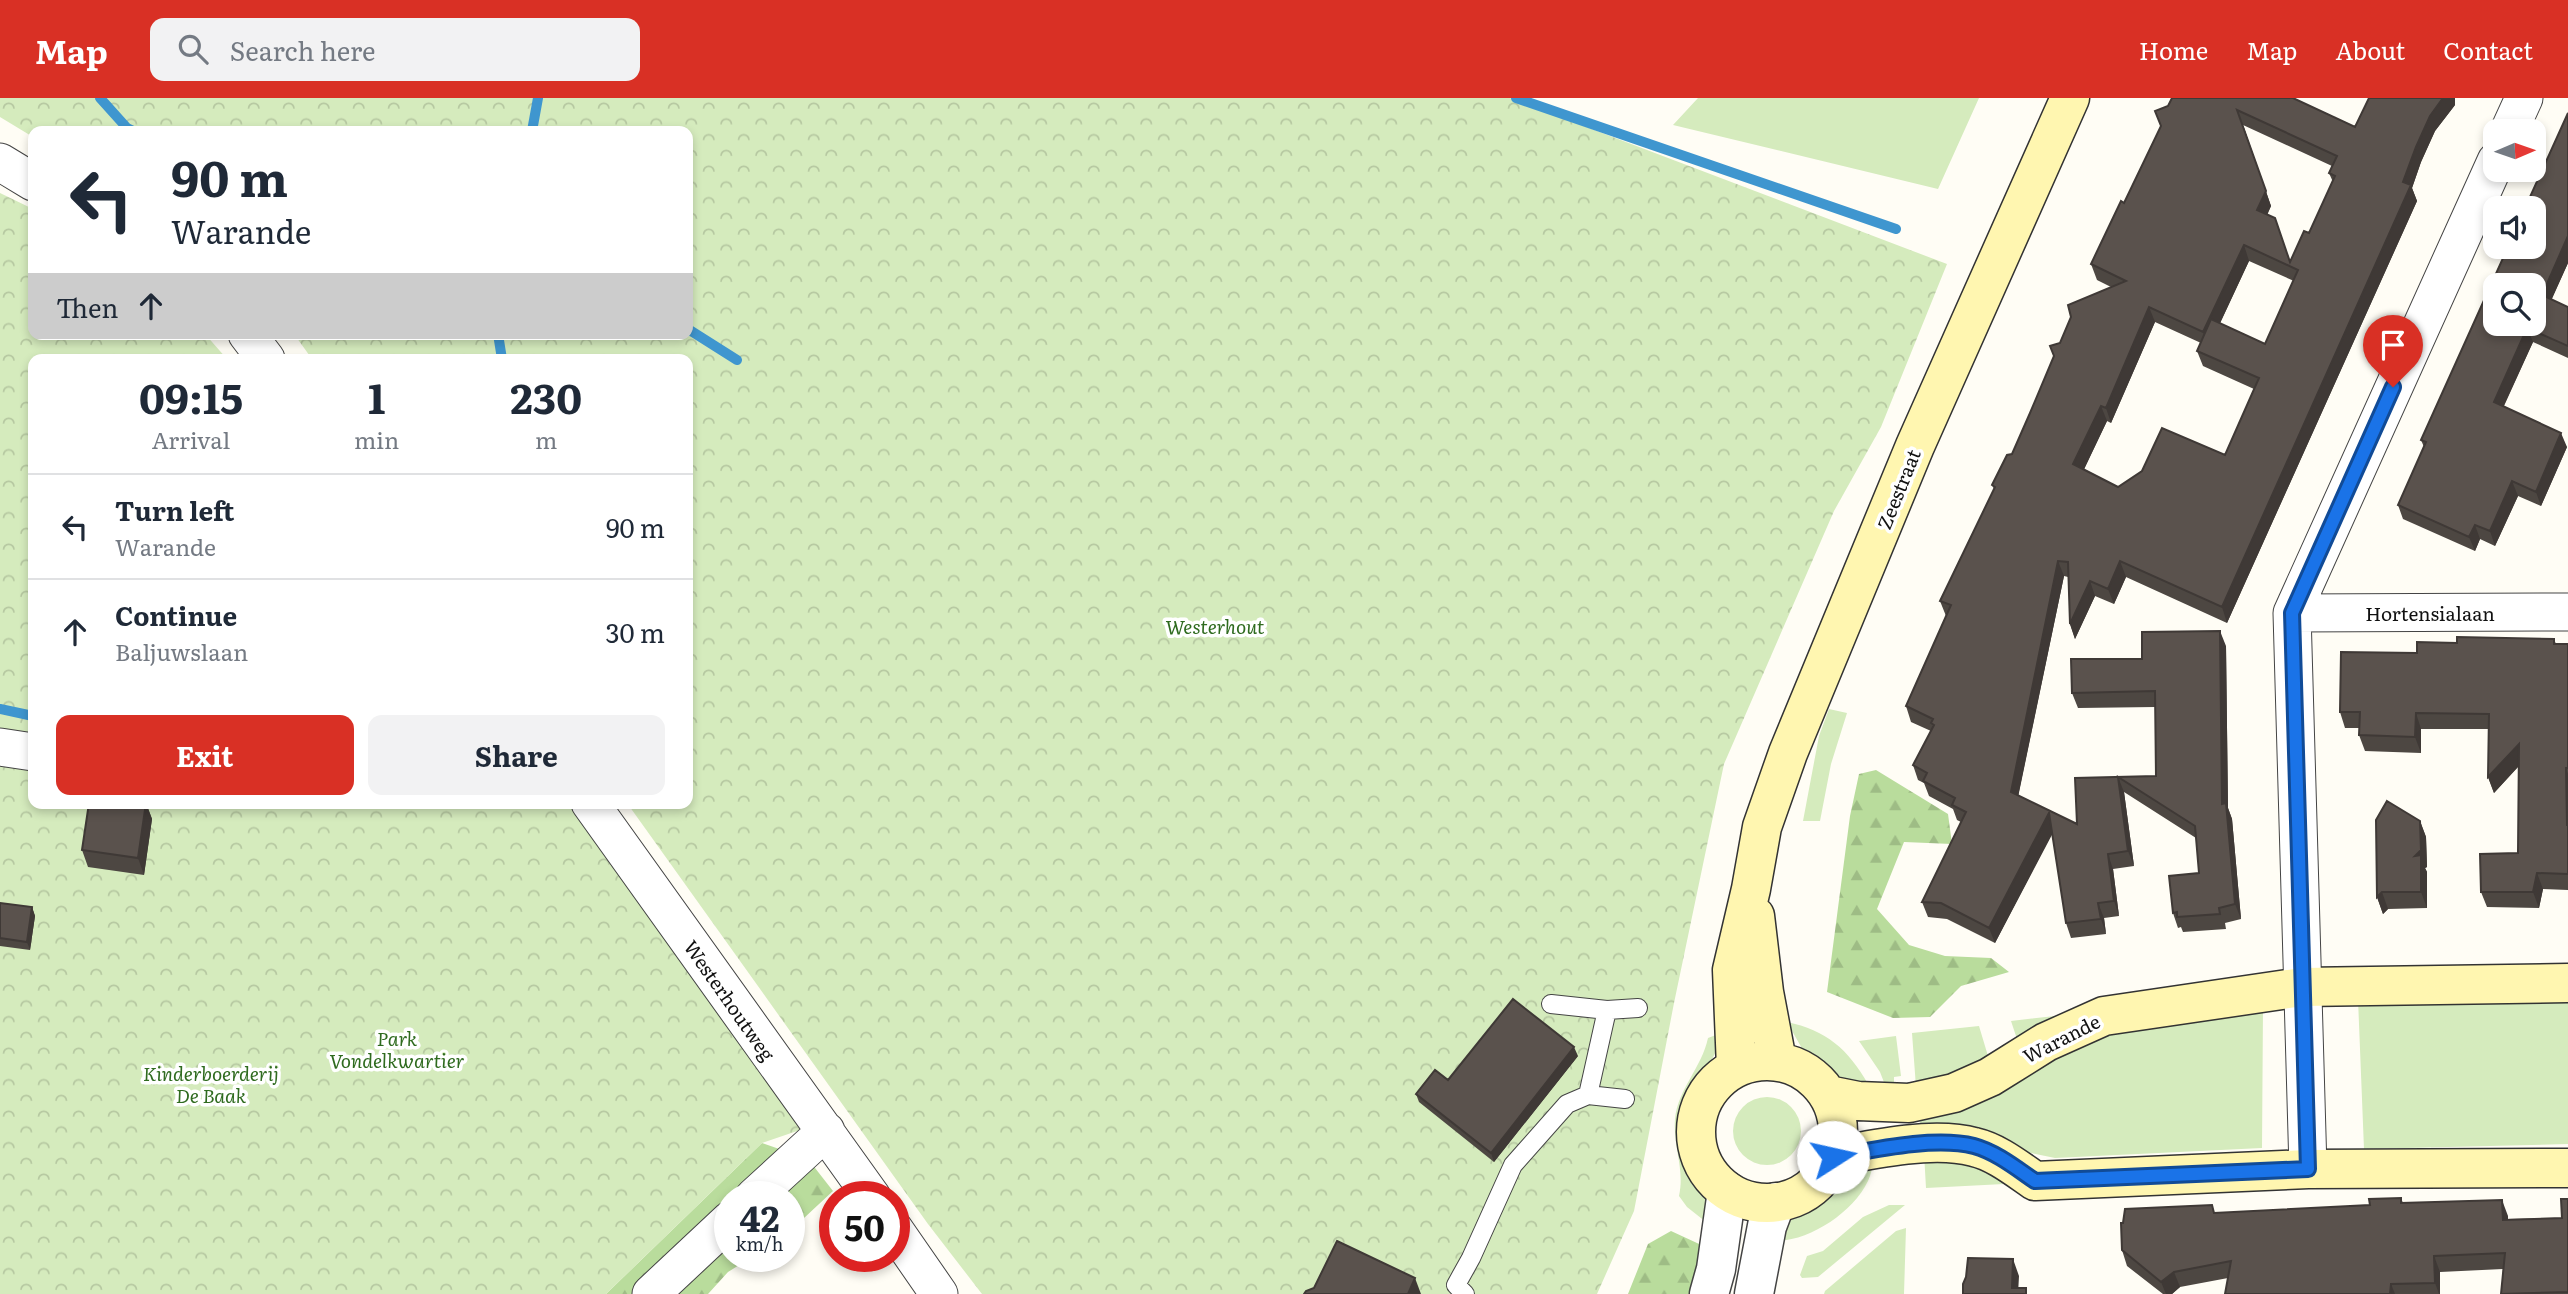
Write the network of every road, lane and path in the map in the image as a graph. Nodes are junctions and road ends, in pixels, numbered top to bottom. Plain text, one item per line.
1 (2070, 98) edge
2 (2524, 98) edge
3 (2514, 119) edge
4 (0, 162) edge
5 (28, 179) edge
6 (2487, 182) edge
7 (252, 340) edge
8 (262, 354) edge
9 (2568, 612) edge
10 (2292, 613) junction
11 (0, 747) edge
12 (28, 751) edge
13 (594, 809) edge
14 (1751, 889) junction
15 (2568, 983) edge
16 (2302, 987) junction
17 (1551, 1003) dead end
18 (1638, 1008) dead end
19 (1607, 1010) junction
20 (1777, 1061) junction
21 (1736, 1067) junction
22 (1588, 1096) junction
23 (1828, 1096) junction
24 (1625, 1099) dead end
25 (826, 1131) junction
26 (1833, 1157) junction
27 (2568, 1168) edge
28 (2308, 1169) junction
29 (771, 1181) edge
30 (861, 1181) edge
31 (1727, 1191) junction
32 (1776, 1202) junction
33 (714, 1235) edge
34 (910, 1252) edge
35 (651, 1294) edge
36 (939, 1294) edge
37 (1465, 1294) edge
38 (1709, 1294) edge
39 (1754, 1294) edge

1 - 14 main road, Zeestraat
2 - 3 street
4 - 5 street
6 - 10 street
7 - 8 street
9 - 10 street, Hortensialaan
10 - 16 street
11 - 12 street
13 - 25 street, Westerhoutweg
14 - 20 main road, Zeestraat
14 - 21 main road, Zeestraat
15 - 16 main road, Warande
16 - 23 main road, Warande
16 - 28 street
17 - 19 lane
18 - 19 lane
19 - 22 lane
20 - 21 main road
20 - 23 main road
21 - 31 main road
22 - 24 lane
22 - 37 lane
23 - 26 main road
25 - 29 street
25 - 30 street, Westerhoutweg
26 - 28 main road
26 - 32 main road
27 - 28 main road
31 - 32 main road
31 - 38 street
32 - 39 street
33 - 35 street
34 - 36 street

